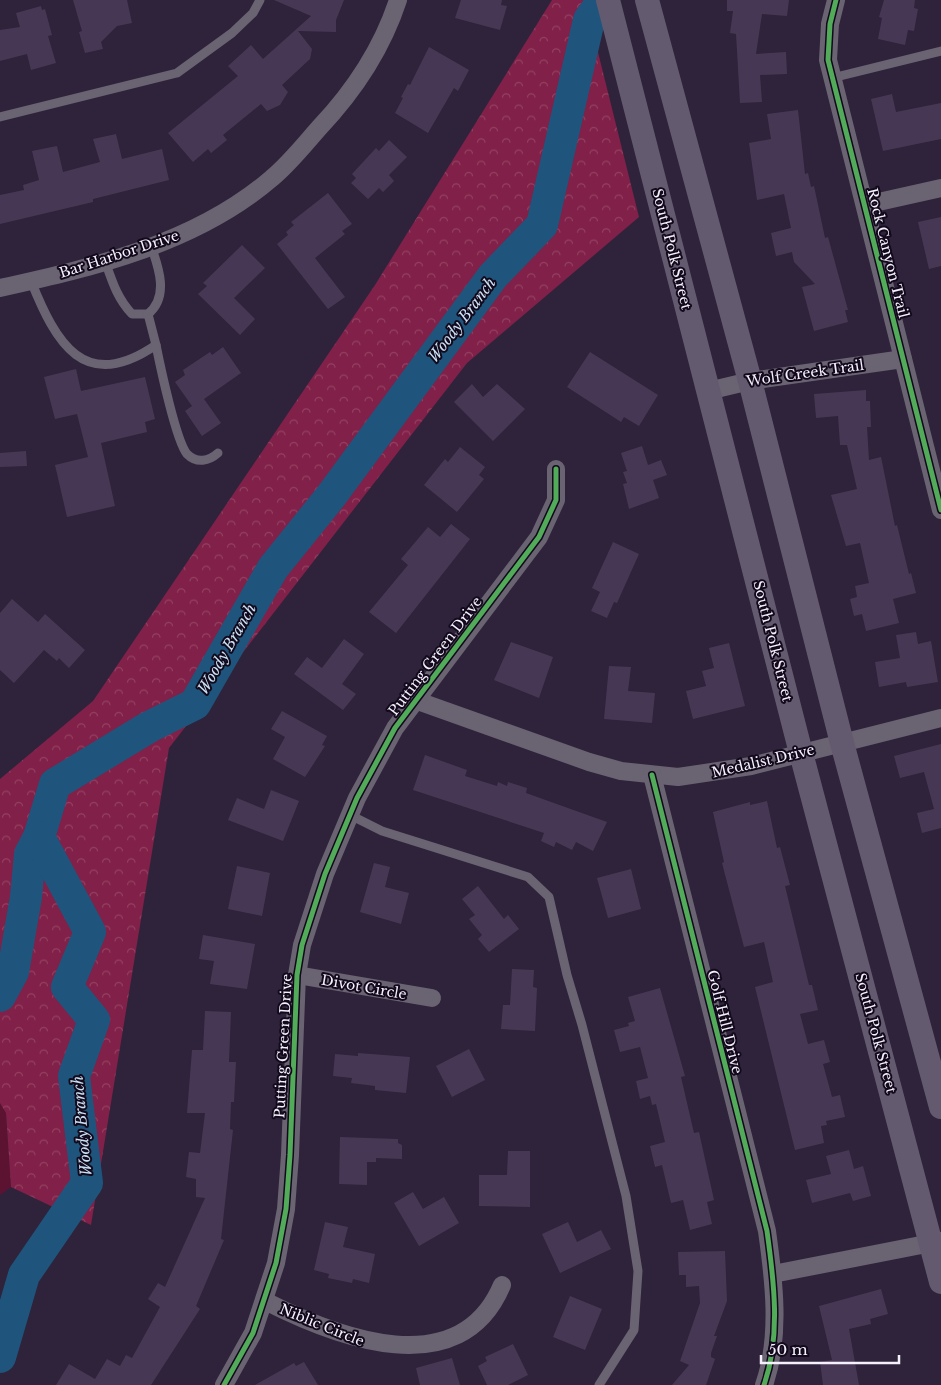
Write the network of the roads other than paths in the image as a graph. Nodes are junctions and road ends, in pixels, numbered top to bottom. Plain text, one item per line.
1 (260, 0) edge
2 (398, 0) edge
3 (608, 0) edge
4 (646, 0) edge
5 (836, 0) edge
6 (941, 51) edge
7 (832, 78) junction
8 (0, 117) edge
9 (941, 188) edge
10 (865, 205) junction
11 (151, 246) junction
12 (105, 261) junction
13 (31, 281) junction
14 (0, 288) edge
15 (148, 314) junction
16 (156, 345) junction
17 (903, 359) junction
18 (750, 380) junction
19 (708, 391) junction
20 (218, 453) dead end
21 (556, 468) dead end
22 (941, 510) edge
23 (414, 700) junction
24 (941, 718) edge
25 (842, 743) junction
26 (801, 753) junction
27 (652, 775) junction
28 (350, 815) junction
29 (297, 975) junction
30 (432, 998) dead end
31 (941, 1107) edge
32 (936, 1242) edge
33 (773, 1274) junction
34 (941, 1282) edge
35 (502, 1285) dead end
36 (265, 1301) junction
37 (224, 1385) edge
38 (598, 1385) edge
39 (764, 1385) edge

1 - 8 lane
2 - 11 street, Bar Harbor Drive
3 - 19 main road, South Polk Street
4 - 18 main road
5 - 7 street, Rock Canyon Trail
6 - 7 lane
7 - 10 street, Rock Canyon Trail
9 - 10 street
10 - 17 street, Rock Canyon Trail
11 - 12 street, Bar Harbor Drive
11 - 15 lane
12 - 13 street, Bar Harbor Drive
12 - 15 lane
13 - 14 street, Bar Harbor Drive
13 - 16 lane
15 - 16 lane
16 - 20 lane
17 - 18 street, Wolf Creek Trail
17 - 22 street, Rock Canyon Trail
18 - 19 street, Wolf Creek Trail
18 - 25 main road
19 - 26 main road, South Polk Street
21 - 23 street, Putting Green Drive
23 - 27 street, Medalist Drive
23 - 28 street, Putting Green Drive
24 - 25 street, Medalist Drive
25 - 26 street, Medalist Drive
25 - 31 main road
26 - 27 street, Medalist Drive
26 - 32 main road, South Polk Street
27 - 33 street, Golf Hill Drive
28 - 29 street, Putting Green Drive
28 - 38 lane
29 - 30 street, Divot Circle
29 - 36 street, Putting Green Drive
32 - 33 street
32 - 34 main road, South Polk Street
33 - 39 street, Golf Hill Drive
35 - 36 street, Niblic Circle
36 - 37 street, Putting Green Drive

